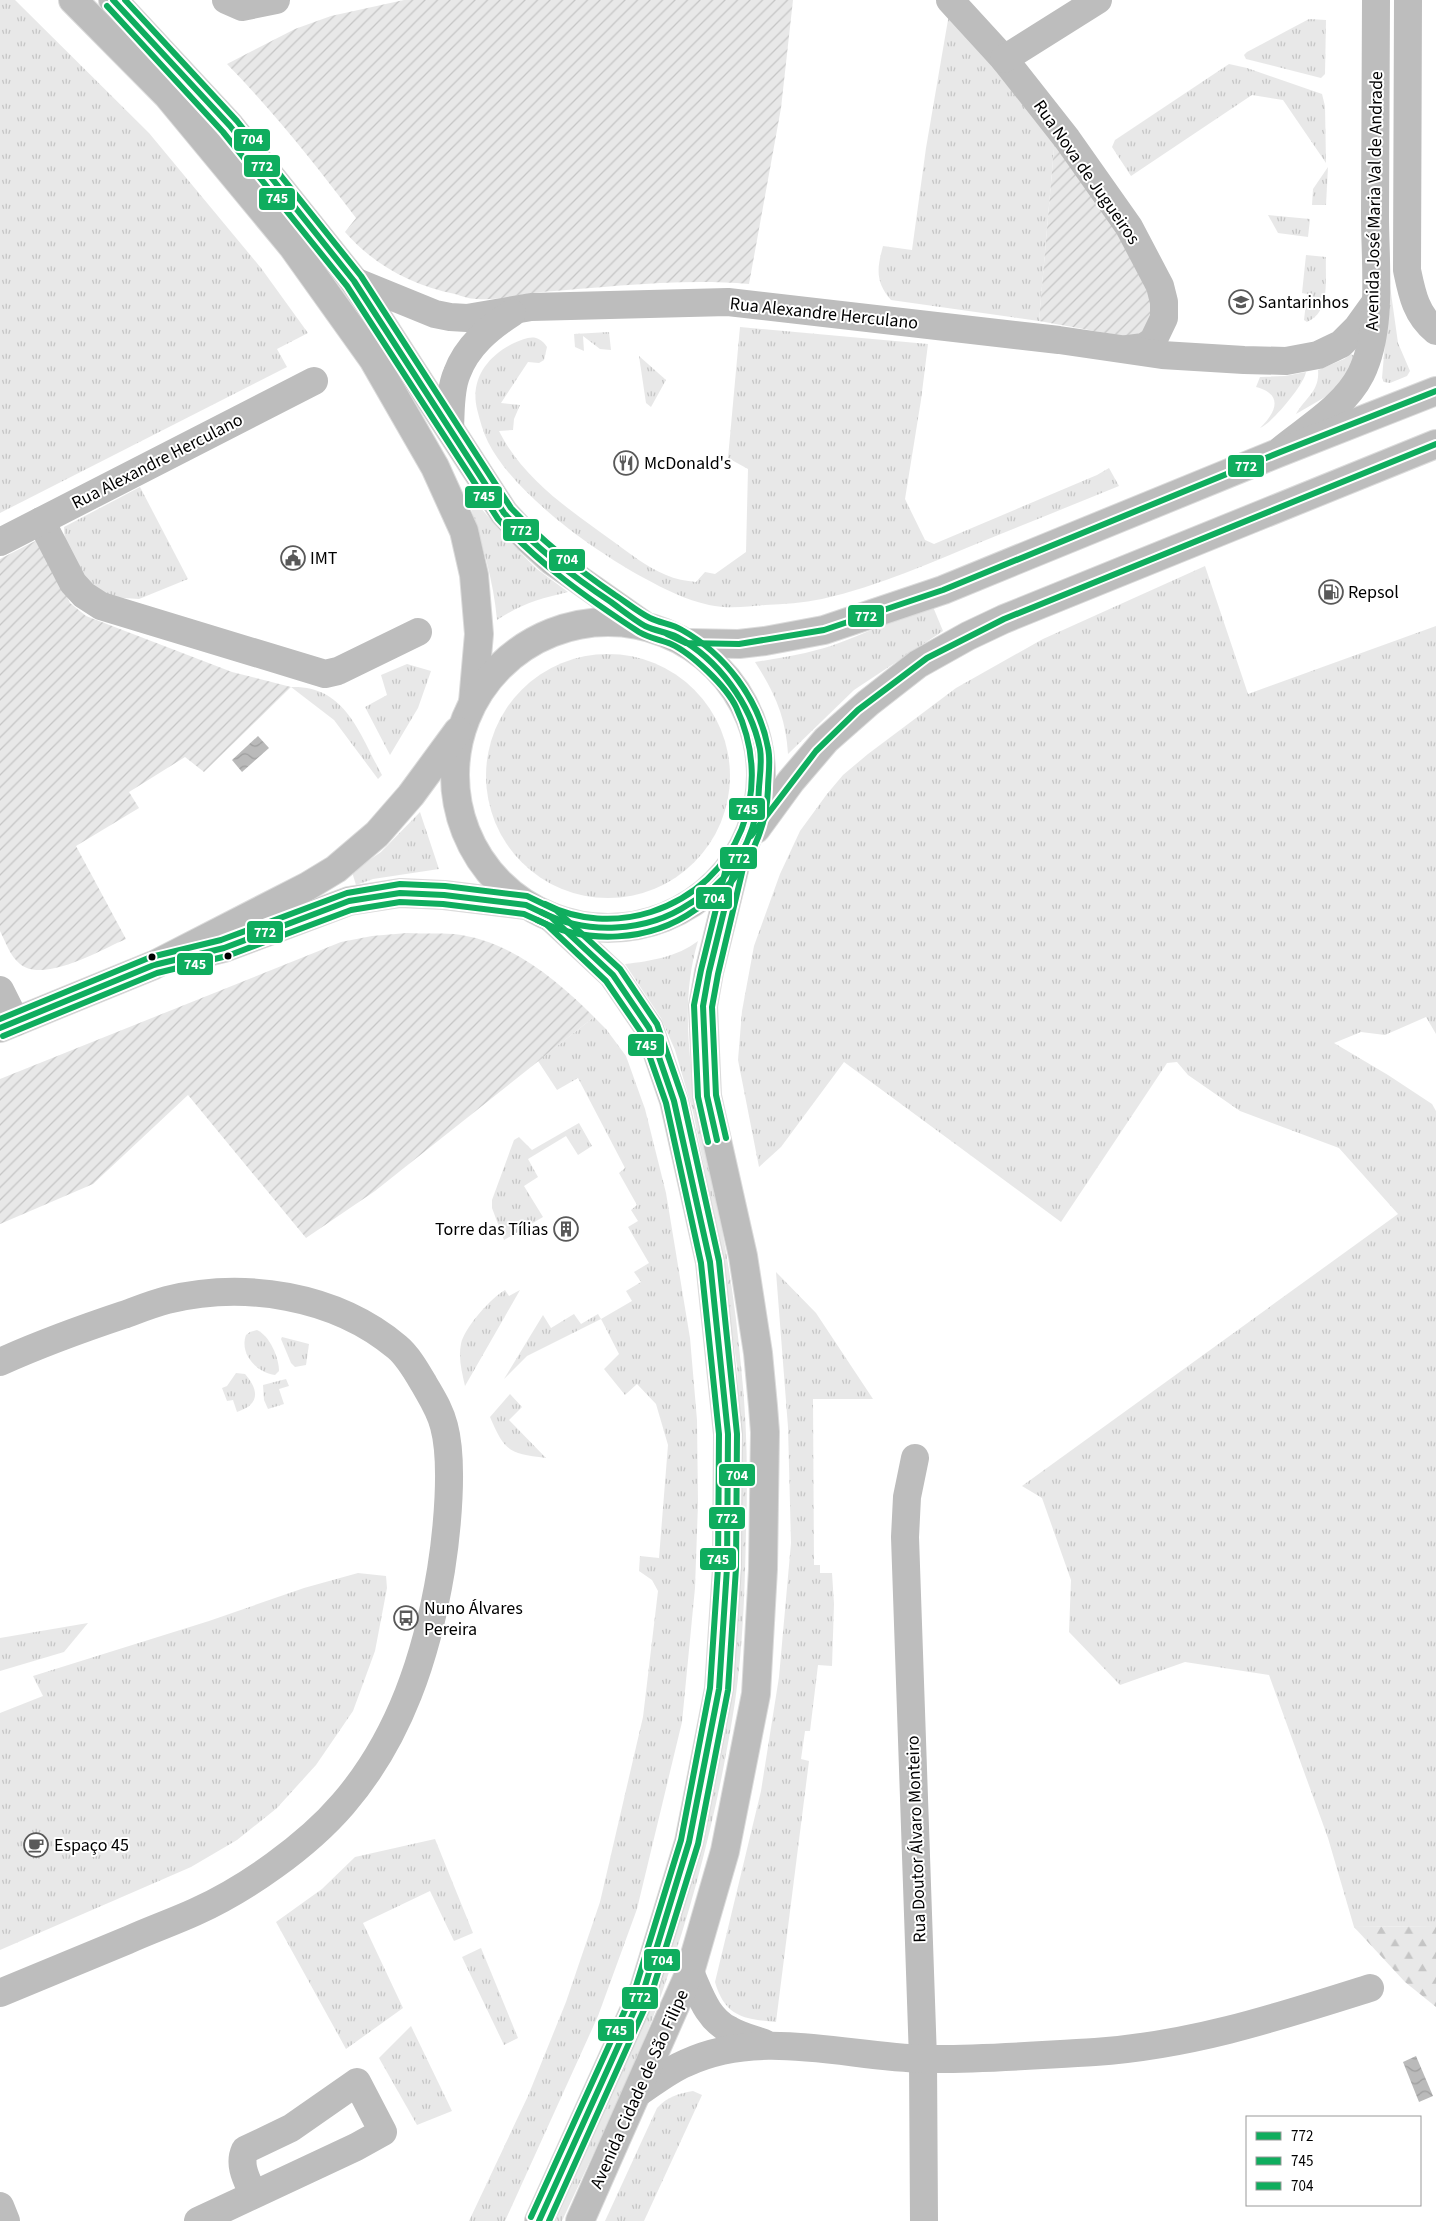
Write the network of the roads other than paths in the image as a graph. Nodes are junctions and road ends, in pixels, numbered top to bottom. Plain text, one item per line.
1 (74, 0) edge
2 (113, 0) edge
3 (226, 0) edge
4 (276, 0) edge
5 (950, 0) edge
6 (1376, 0) edge
7 (1408, 0) edge
8 (1085, 4) edge
9 (1004, 59) junction
10 (354, 281) junction
11 (1375, 303) junction
12 (518, 308) junction
13 (1436, 331) edge
14 (1128, 349) junction
15 (314, 381) dead end
16 (1436, 391) edge
17 (450, 427) junction
18 (1436, 444) edge
19 (1278, 453) junction
20 (41, 521) junction
21 (0, 542) edge
22 (646, 626) junction
23 (418, 632) dead end
24 (686, 643) junction
25 (468, 713) junction
26 (742, 851) junction
27 (526, 905) junction
28 (550, 918) junction
29 (154, 965) junction
30 (0, 990) edge
31 (8, 1025) edge
32 (0, 1362) edge
33 (915, 1458) dead end
34 (690, 1972) junction
35 (1370, 1988) dead end
36 (0, 1993) edge
37 (770, 2045) junction
38 (923, 2058) junction
39 (638, 2093) junction
40 (253, 2194) junction
41 (0, 2206) edge
42 (6, 2221) edge
43 (198, 2221) edge
44 (539, 2221) edge
45 (580, 2221) edge
46 (924, 2221) edge

1 - 25 main road
2 - 10 main road
3 - 4 main road
5 - 9 main road, Rua Nova de Jugueiros
6 - 11 main road, Avenida José Maria Val de Andrade
7 - 13 main road, Avenida José Maria Val de Andrade
8 - 9 main road
9 - 14 main road, Rua Nova de Jugueiros
10 - 12 main road, Rua Alexandre Herculano
10 - 17 main road
11 - 14 main road, Rua Alexandre Herculano
11 - 19 main road, Avenida José Maria Val de Andrade
12 - 14 main road, Rua Alexandre Herculano
12 - 17 main road
15 - 20 main road, Rua Alexandre Herculano
16 - 19 main road
17 - 22 main road
18 - 26 main road
19 - 24 main road
20 - 21 main road, Rua Alexandre Herculano
20 - 23 main road
22 - 24 main road
22 - 25 main road
24 - 26 main road, Avenida Cidade de São Filipe
25 - 27 main road
25 - 29 main road
26 - 28 main road
26 - 34 main road, Avenida Cidade de São Filipe
27 - 28 main road
27 - 29 main road
28 - 44 main road, Avenida Cidade de São Filipe
29 - 31 main road
30 - 31 main road
32 - 36 main road
33 - 38 main road, Rua Doutor Álvaro Monteiro
34 - 37 main road
34 - 39 main road, Avenida Cidade de São Filipe
35 - 38 main road
37 - 38 main road
37 - 39 main road
38 - 46 main road, Rua Doutor Álvaro Monteiro
39 - 45 main road, Avenida Cidade de São Filipe
40 - 40 main road
40 - 43 main road
41 - 42 main road

